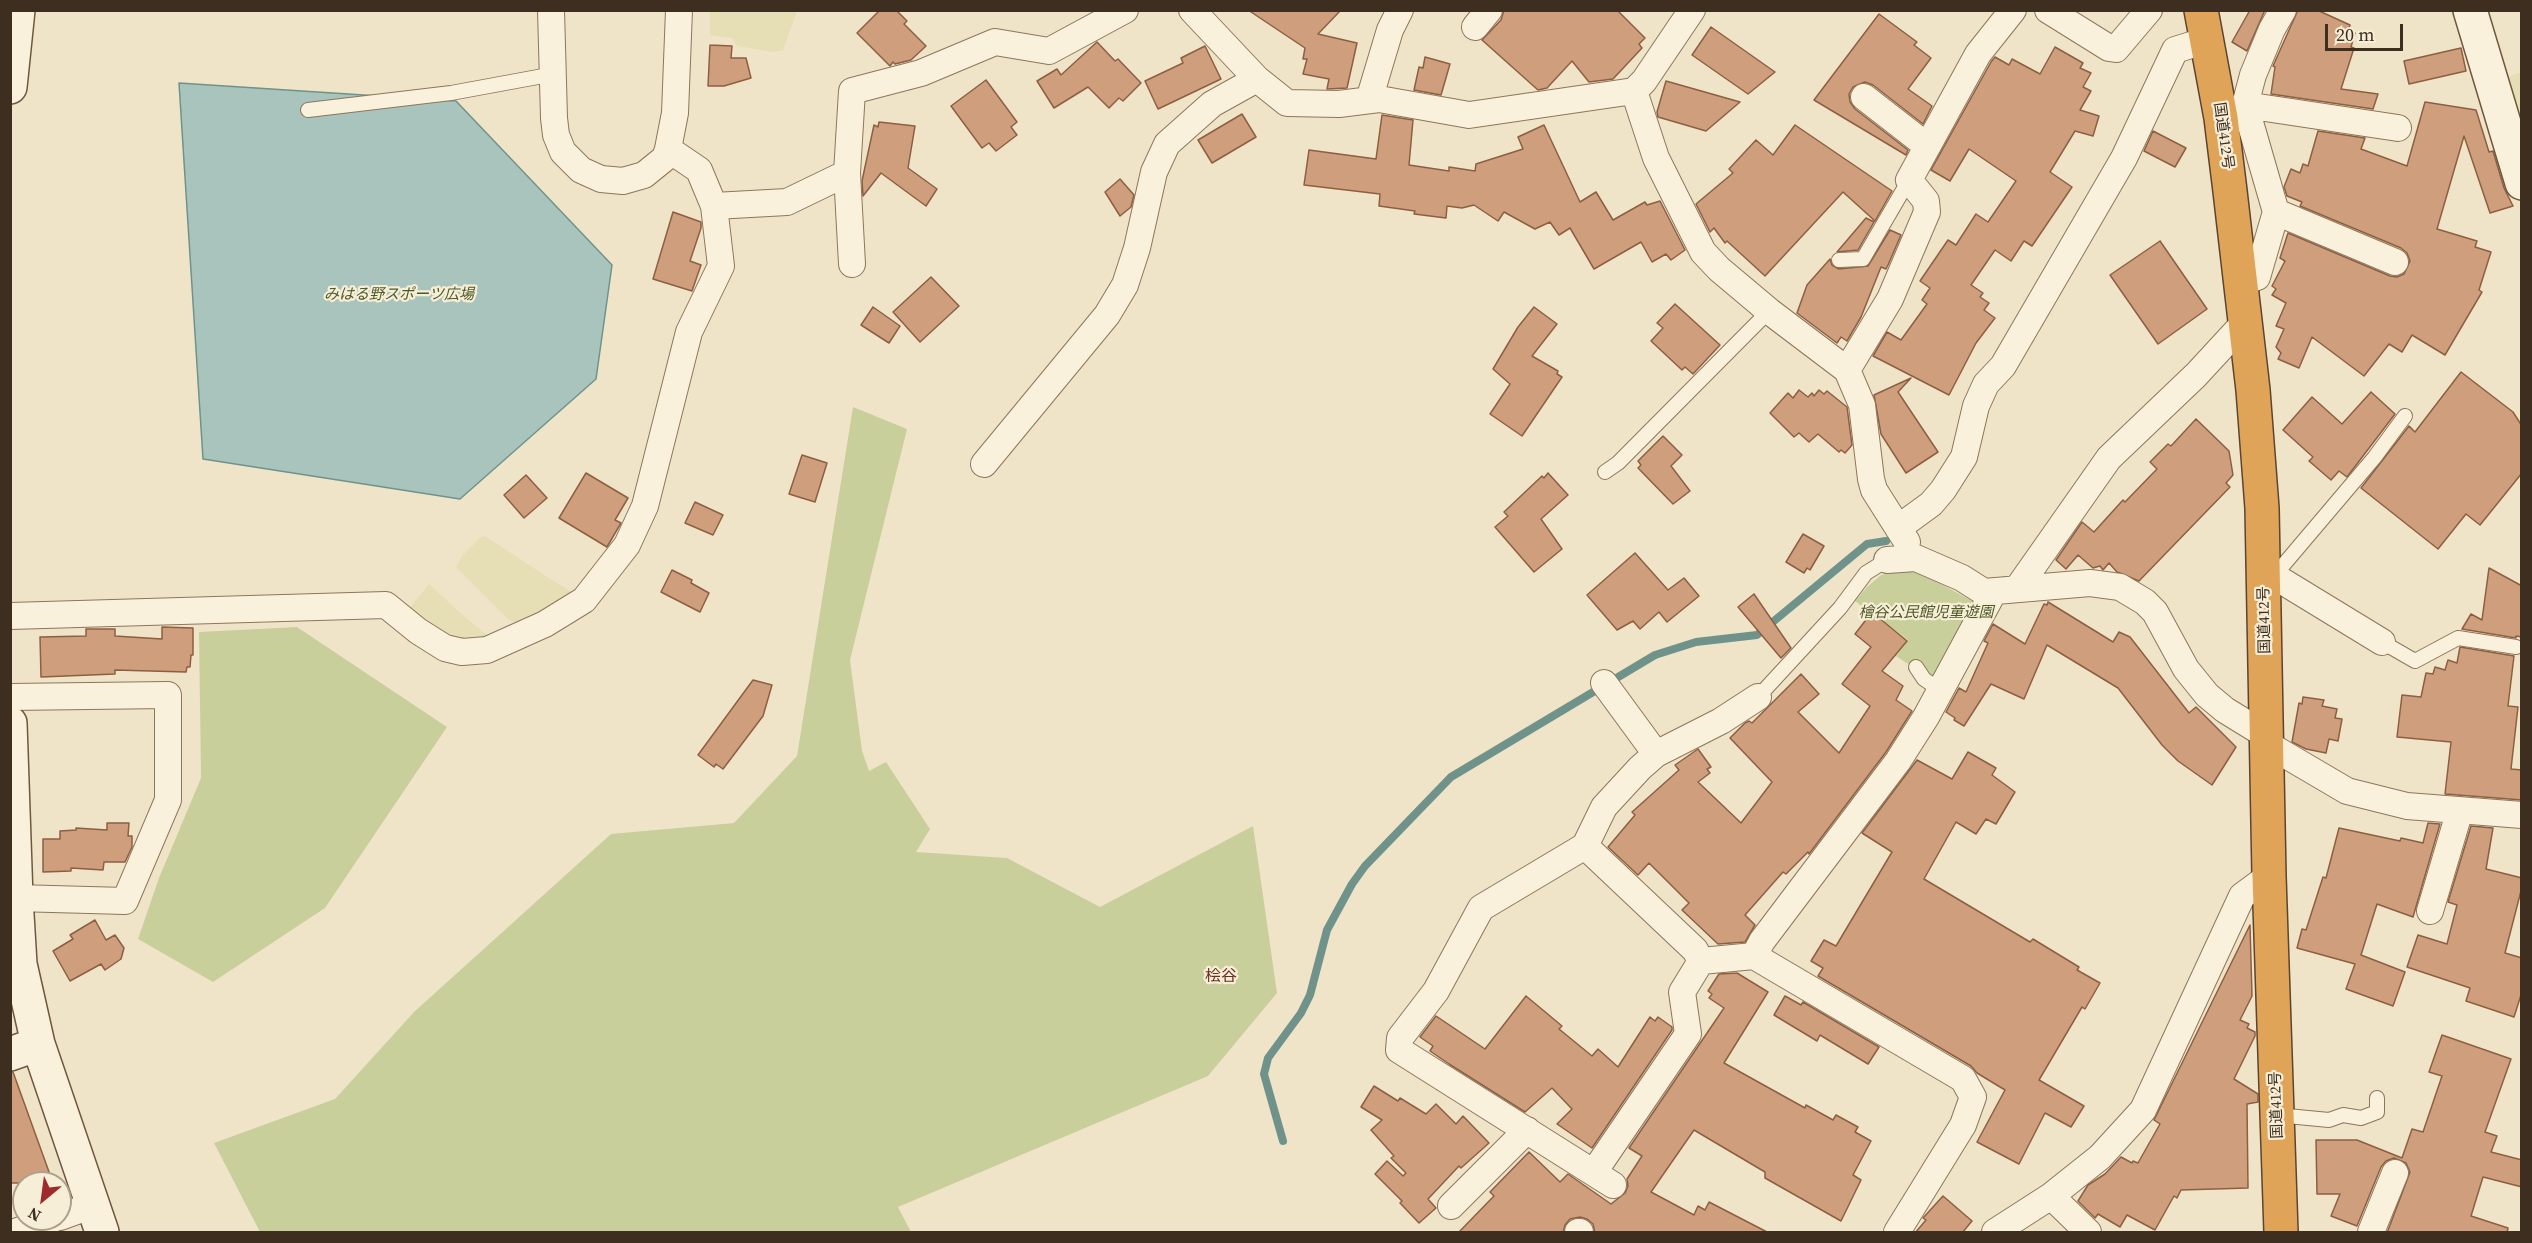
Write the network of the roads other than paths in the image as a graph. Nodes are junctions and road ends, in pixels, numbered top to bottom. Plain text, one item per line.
1 (18, 10) edge
2 (551, 10) edge
3 (679, 10) edge
4 (1125, 10) edge
5 (1191, 10) edge
6 (1400, 10) edge
7 (1692, 10) edge
8 (2013, 10) edge
9 (2048, 10) edge
10 (2149, 10) edge
11 (2283, 10) edge
12 (2470, 10) edge
13 (2204, 25) edge
14 (554, 74) junction
15 (1257, 79) junction
16 (10, 87) edge
17 (1634, 91) junction
18 (1864, 97) dead end
19 (1369, 100) junction
20 (308, 110) dead end
21 (2233, 112) junction
22 (2398, 128) dead end
23 (1927, 146) junction
24 (668, 149) junction
25 (847, 172) junction
26 (1909, 180) junction
27 (2522, 183) edge
28 (714, 206) junction
29 (2276, 212) junction
30 (1839, 260) dead end
31 (2395, 262) dead end
32 (852, 264) dead end
33 (2240, 283) junction
34 (1769, 311) junction
35 (2244, 323) junction
36 (1847, 370) junction
37 (2405, 416) dead end
38 (984, 464) dead end
39 (1605, 472) dead end
40 (1898, 528) junction
41 (1916, 558) junction
42 (1887, 560) joint
43 (2269, 573) junction
44 (2006, 590) junction
45 (10, 616) edge
46 (2382, 642) joint
47 (2516, 647) dead end
48 (1916, 668) dead end
49 (1604, 683) dead end
50 (1940, 690) junction
51 (10, 697) edge
52 (1758, 697) joint
53 (10, 723) edge
54 (2268, 744) junction
55 (1656, 754) junction
56 (2460, 810) junction
57 (2522, 814) edge
58 (1585, 846) junction
59 (2270, 876) junction
60 (16, 898) junction
61 (2430, 911) dead end
62 (1754, 956) junction
63 (1701, 961) junction
64 (24, 1049) edge
65 (2377, 1098) dead end
66 (2277, 1115) junction
67 (1527, 1130) junction
68 (2395, 1173) dead end
69 (2051, 1196) junction
70 (1466, 1198) dead end
71 (72, 1218) edge
72 (98, 1219) edge
73 (1897, 1233) edge
74 (1995, 1233) edge
75 (2088, 1233) edge
76 (2281, 1233) edge
77 (2371, 1233) edge

1 - 16 street
2 - 14 street
3 - 24 street
4 - 25 street
5 - 15 street
6 - 19 street
7 - 17 street
8 - 23 street
9 - 10 street
11 - 21 street
12 - 27 street
13 - 21 highway, 国道412号
13 - 40 street
14 - 20 lane
14 - 24 street
15 - 19 street
15 - 38 street
17 - 19 street
17 - 34 street
18 - 23 street
21 - 22 street
21 - 29 street
21 - 33 highway, 国道412号
23 - 26 street
24 - 28 street
25 - 28 street
25 - 32 street
26 - 30 lane
26 - 36 street
28 - 45 street
29 - 31 street
29 - 33 street
33 - 35 highway, 国道412号
34 - 36 street
34 - 39 lane
35 - 43 highway, 国道412号
35 - 44 street
36 - 40 street
37 - 43 lane
40 - 41 street
41 - 42 street
41 - 44 street
42 - 52 lane
43 - 46 street
43 - 54 highway, 国道412号
44 - 50 street
44 - 54 street
46 - 47 lane
48 - 50 lane
49 - 55 street
50 - 62 street
51 - 60 street
52 - 55 street
53 - 60 street
54 - 56 street
54 - 59 highway, 国道412号
55 - 58 street
56 - 57 street
56 - 61 street
58 - 63 street
58 - 67 street
59 - 66 highway, 国道412号
59 - 69 street
60 - 64 street
62 - 63 street
62 - 73 street
63 - 67 street
64 - 72 street
65 - 66 lane
66 - 76 highway, 国道412号
67 - 70 street
68 - 77 street
69 - 74 street
69 - 75 street
71 - 72 street

